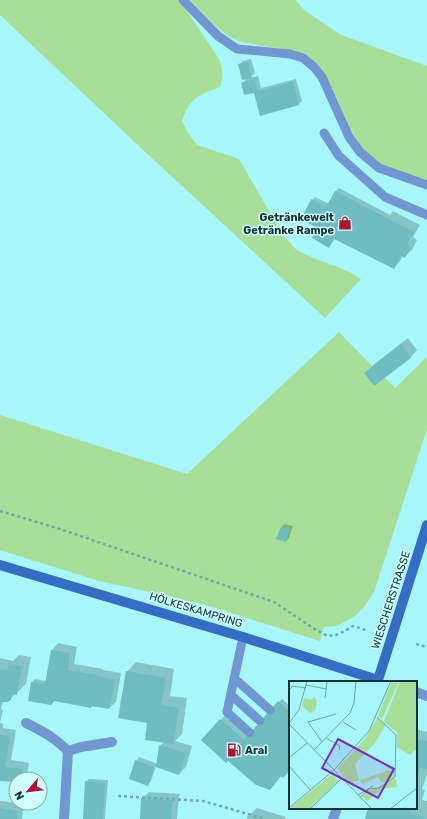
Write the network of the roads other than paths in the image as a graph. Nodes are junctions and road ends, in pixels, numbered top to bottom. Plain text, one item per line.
1 (183, 0) edge
2 (324, 133) dead end
3 (427, 185) edge
4 (427, 215) edge
5 (427, 525) edge
6 (425, 540) edge
7 (0, 565) edge
8 (243, 637) junction
9 (234, 678) junction
10 (380, 681) edge
11 (417, 692) edge
12 (231, 695) junction
13 (427, 696) edge
14 (270, 710) dead end
15 (260, 721) dead end
16 (26, 723) dead end
17 (250, 733) dead end
18 (112, 742) dead end
19 (68, 751) junction
20 (337, 809) edge
21 (64, 819) edge
22 (333, 819) edge

1 - 3 lane
2 - 4 lane
5 - 6 main road, WIESCHERSTRASSE
6 - 10 main road, WIESCHERSTRASSE
7 - 8 main road, HÖLKESKAMPRING
8 - 9 lane
8 - 10 main road, HÖLKESKAMPRING
9 - 12 lane
9 - 14 lane
11 - 13 street
12 - 15 lane
12 - 17 lane
16 - 19 street
18 - 19 street
19 - 21 street
20 - 22 street

